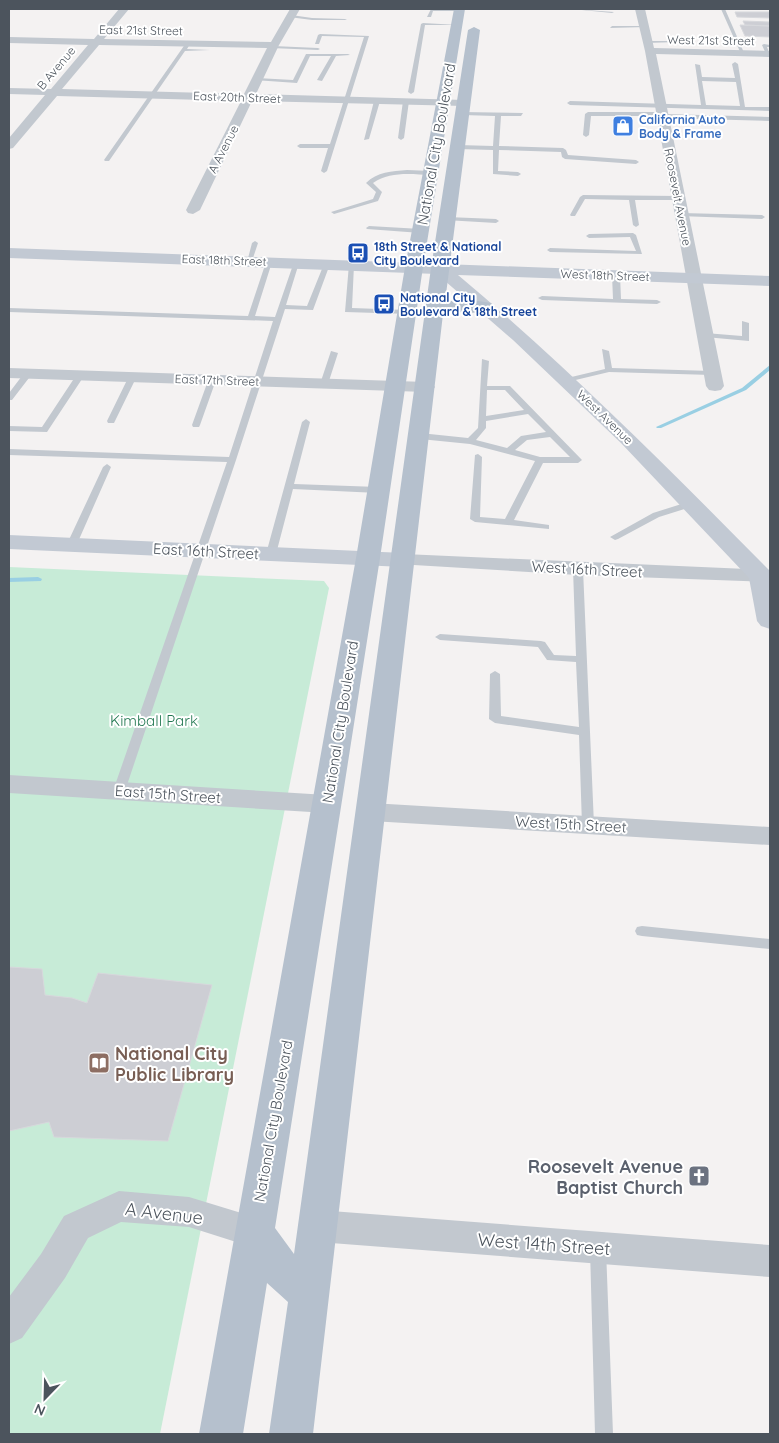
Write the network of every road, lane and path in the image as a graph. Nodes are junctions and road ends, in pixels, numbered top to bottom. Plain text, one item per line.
1 (124, 9) edge
2 (574, 9) edge
3 (640, 9) edge
4 (723, 9) edge
5 (459, 10) edge
6 (293, 12) edge
7 (612, 12) dead end
8 (429, 16) dead end
9 (475, 16) dead end
10 (345, 20) dead end
11 (456, 24) junction
12 (612, 27) dead end
13 (644, 27) junction
14 (9, 40) edge
15 (96, 41) junction
16 (676, 42) dead end
17 (317, 43) dead end
18 (273, 46) junction
19 (649, 46) junction
20 (186, 47) junction
21 (208, 50) dead end
22 (769, 51) edge
23 (743, 54) junction
24 (334, 55) junction
25 (348, 55) junction
26 (361, 56) junction
27 (735, 64) dead end
28 (698, 65) dead end
29 (257, 80) junction
30 (320, 80) dead end
31 (700, 80) junction
32 (738, 80) junction
33 (9, 91) edge
34 (54, 92) junction
35 (154, 94) junction
36 (249, 97) junction
37 (408, 97) junction
38 (348, 100) junction
39 (377, 101) junction
40 (443, 102) junction
41 (570, 103) dead end
42 (704, 107) junction
43 (464, 108) junction
44 (743, 108) junction
45 (770, 109) edge
46 (661, 112) junction
47 (498, 114) junction
48 (521, 114) dead end
49 (770, 119) edge
50 (586, 135) dead end
51 (401, 138) dead end
52 (366, 139) dead end
53 (9, 145) edge
54 (300, 146) dead end
55 (333, 146) junction
56 (458, 146) junction
57 (496, 148) junction
58 (107, 160) dead end
59 (636, 162) dead end
60 (324, 171) dead end
61 (431, 173) junction
62 (518, 174) dead end
63 (632, 198) junction
64 (678, 198) junction
65 (193, 210) dead end
66 (334, 212) dead end
67 (573, 215) dead end
68 (682, 215) junction
69 (762, 217) dead end
70 (447, 219) junction
71 (496, 221) dead end
72 (636, 225) dead end
73 (369, 228) dead end
74 (421, 231) junction
75 (589, 236) dead end
76 (255, 243) dead end
77 (550, 250) dead end
78 (9, 253) edge
79 (249, 261) junction
80 (269, 262) junction
81 (296, 263) junction
82 (327, 264) junction
83 (351, 265) junction
84 (414, 267) junction
85 (440, 268) junction
86 (616, 275) junction
87 (693, 278) junction
88 (770, 281) edge
89 (542, 298) dead end
90 (617, 301) junction
91 (657, 302) dead end
92 (485, 306) junction
93 (281, 307) junction
94 (9, 310) edge
95 (435, 310) junction
96 (407, 312) junction
97 (251, 318) junction
98 (277, 319) junction
99 (745, 323) dead end
100 (705, 335) junction
101 (604, 351) dead end
102 (334, 352) dead end
103 (485, 361) dead end
104 (609, 370) junction
105 (9, 373) edge
106 (28, 374) junction
107 (80, 376) junction
108 (132, 378) junction
109 (713, 379) joint
110 (212, 380) junction
111 (566, 380) junction
112 (257, 382) junction
113 (324, 384) junction
114 (395, 386) junction
115 (426, 387) junction
116 (483, 388) junction
117 (9, 398) edge
118 (530, 411) junction
119 (482, 419) junction
120 (111, 421) dead end
121 (306, 422) dead end
122 (196, 425) dead end
123 (9, 430) edge
124 (552, 434) junction
125 (420, 436) junction
126 (470, 441) junction
127 (509, 451) junction
128 (9, 452) edge
129 (478, 457) dead end
130 (232, 460) junction
131 (540, 460) junction
132 (107, 467) dead end
133 (289, 486) junction
134 (378, 490) junction
135 (691, 504) junction
136 (508, 522) junction
137 (546, 527) dead end
138 (615, 537) dead end
139 (9, 542) edge
140 (72, 544) junction
141 (200, 550) junction
142 (271, 554) junction
143 (368, 558) junction
144 (404, 560) junction
145 (578, 570) junction
146 (766, 576) edge
147 (770, 621) edge
148 (440, 637) dead end
149 (581, 659) junction
150 (495, 674) dead end
151 (584, 732) junction
152 (9, 784) edge
153 (119, 791) junction
154 (327, 804) junction
155 (371, 812) junction
156 (588, 825) junction
157 (770, 836) edge
158 (642, 931) dead end
159 (770, 944) edge
160 (318, 1226) junction
161 (255, 1232) junction
162 (598, 1248) junction
163 (770, 1261) edge
164 (309, 1294) junction
165 (9, 1326) edge
166 (221, 1434) edge
167 (291, 1434) edge
168 (604, 1434) edge

1 - 15 street, B Avenue
2 - 7 lane
3 - 13 street, Roosevelt Avenue
4 - 23 lane
5 - 8 lane
5 - 11 main road, National City Boulevard
6 - 10 lane
6 - 18 street, A Avenue
9 - 43 main road, National City Boulevard
11 - 37 lane
11 - 40 main road, National City Boulevard
12 - 13 lane
13 - 19 street, Roosevelt Avenue
14 - 15 street, East 21st Street
15 - 20 street, East 21st Street
15 - 34 street, B Avenue
16 - 19 lane
17 - 26 lane
18 - 20 street, East 21st Street
18 - 25 lane
18 - 29 street, A Avenue
19 - 23 street, West 21st Street
19 - 46 street, Roosevelt Avenue
20 - 21 lane
20 - 35 lane
22 - 23 street, West 21st Street
24 - 25 lane
24 - 29 lane
24 - 30 lane
25 - 26 lane
26 - 38 lane
27 - 32 lane
28 - 31 lane
29 - 36 street, A Avenue
31 - 32 lane
31 - 42 lane
32 - 44 lane
33 - 34 street, East 20th Street
34 - 35 street, East 20th Street
34 - 53 street, B Avenue
35 - 36 street, East 20th Street
35 - 58 lane
36 - 38 street, East 20th Street
36 - 65 street, A Avenue
37 - 39 street, East 20th Street
37 - 40 street, East 20th Street
37 - 51 lane
38 - 39 street, East 20th Street
38 - 55 lane
39 - 52 lane
40 - 43 street, East 20th Street
40 - 61 main road, National City Boulevard
41 - 46 lane
42 - 44 lane
42 - 46 lane
43 - 47 lane
43 - 56 main road, National City Boulevard
44 - 45 lane
46 - 49 lane
46 - 50 lane
46 - 64 street, Roosevelt Avenue
47 - 48 lane
47 - 57 lane
54 - 55 lane
55 - 60 lane
56 - 57 lane
56 - 70 main road, National City Boulevard
57 - 59 lane
57 - 62 lane
61 - 66 lane
61 - 74 main road, National City Boulevard
63 - 64 lane
63 - 67 lane
63 - 72 lane
64 - 68 street, Roosevelt Avenue
68 - 69 lane
68 - 87 street, Roosevelt Avenue
70 - 71 lane
70 - 85 main road, National City Boulevard
73 - 74 lane
74 - 84 main road, National City Boulevard
75 - 77 lane
76 - 79 lane
78 - 79 street, East 18th Street
79 - 80 street, East 18th Street
80 - 81 street, East 18th Street
80 - 97 lane
81 - 82 street, East 18th Street
81 - 93 lane
82 - 83 street, East 18th Street
82 - 93 lane
83 - 84 street, East 18th Street
83 - 96 lane
84 - 85 street, East 18th Street
84 - 96 main road, National City Boulevard
85 - 86 street, West 18th Street
85 - 92 street, West Avenue
85 - 95 main road, National City Boulevard
86 - 87 street, West 18th Street
86 - 90 lane
87 - 88 street, West 18th Street
87 - 100 street, Roosevelt Avenue
89 - 90 lane
90 - 91 lane
92 - 95 main road
92 - 111 street, West Avenue
93 - 98 lane
94 - 97 lane
95 - 115 main road, National City Boulevard
96 - 114 main road, National City Boulevard
97 - 98 lane
98 - 112 lane
99 - 100 lane
100 - 109 street, Roosevelt Avenue
101 - 104 lane
102 - 113 lane
103 - 116 lane
104 - 109 lane
104 - 111 lane
105 - 106 street, East 17th Street
106 - 107 street, East 17th Street
106 - 117 lane
107 - 108 street, East 17th Street
107 - 123 lane
108 - 110 street, East 17th Street
108 - 120 lane
110 - 112 street, East 17th Street
110 - 122 lane
111 - 135 street, West Avenue
112 - 113 street, East 17th Street
112 - 130 lane
113 - 114 street, East 17th Street
114 - 115 street, East 17th Street
114 - 134 main road, National City Boulevard
115 - 125 main road, National City Boulevard
116 - 118 lane
116 - 119 lane
118 - 119 lane
118 - 124 lane
119 - 126 lane
121 - 133 lane
124 - 127 lane
124 - 131 lane
125 - 126 lane
125 - 144 main road, National City Boulevard
126 - 127 lane
127 - 131 lane
128 - 130 lane
129 - 136 lane
130 - 141 lane
131 - 136 lane
132 - 140 lane
133 - 134 lane
133 - 142 lane
134 - 143 main road, National City Boulevard
135 - 138 lane
135 - 146 street, West Avenue
136 - 137 lane
139 - 140 street, East 16th Street
140 - 141 street, East 16th Street
141 - 142 street, East 16th Street
141 - 153 lane
142 - 143 street, East 16th Street
143 - 144 street, East 16th Street
143 - 154 main road, National City Boulevard
144 - 145 street, West 16th Street
144 - 155 main road, National City Boulevard
145 - 146 street, West 16th Street
145 - 149 lane
146 - 147 street
148 - 149 lane
149 - 151 lane
150 - 151 lane
151 - 156 lane
152 - 153 street, East 15th Street
153 - 154 street, East 15th Street
154 - 161 main road, National City Boulevard
155 - 156 street, West 15th Street
155 - 160 main road, National City Boulevard
156 - 157 street, West 15th Street
158 - 159 lane
160 - 162 street, West 14th Street
160 - 164 main road, National City Boulevard
161 - 164 main road
161 - 165 street, A Avenue
161 - 166 main road, National City Boulevard
162 - 163 street, West 14th Street
162 - 168 lane
164 - 167 main road, National City Boulevard

